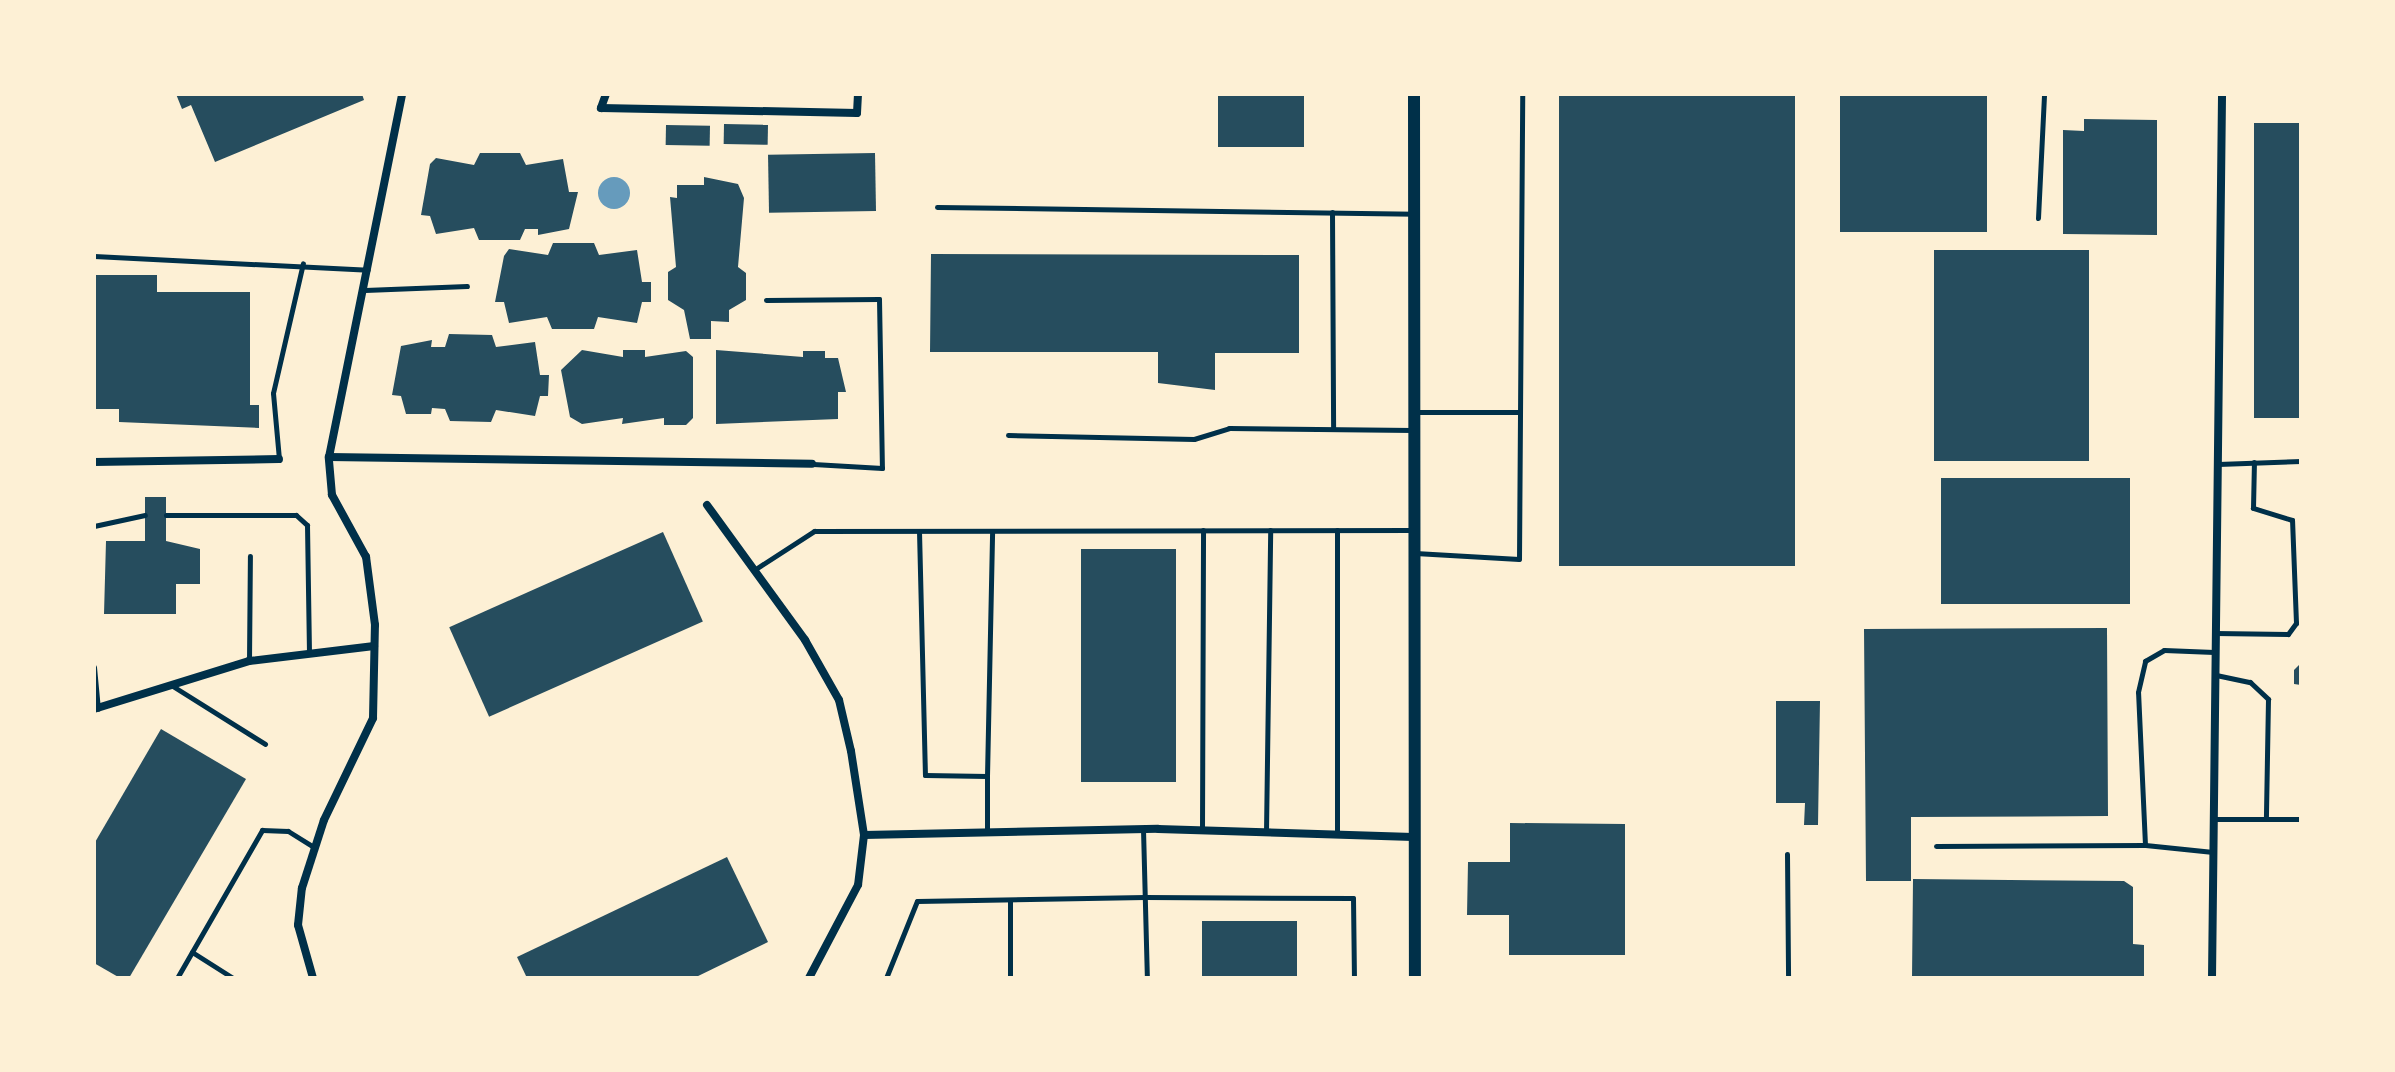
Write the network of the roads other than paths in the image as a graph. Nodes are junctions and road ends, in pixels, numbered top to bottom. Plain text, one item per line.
1 (402, 94) edge
2 (606, 94) edge
3 (858, 94) edge
4 (1414, 94) edge
5 (1522, 94) edge
6 (2044, 94) edge
7 (2222, 94) edge
8 (937, 207) dead end
9 (1332, 212) junction
10 (1416, 214) junction
11 (2038, 218) dead end
12 (94, 256) edge
13 (303, 263) junction
14 (369, 270) junction
15 (467, 286) dead end
16 (365, 290) junction
17 (766, 300) dead end
18 (1414, 412) junction
19 (1518, 412) junction
20 (1333, 429) junction
21 (1414, 430) junction
22 (1008, 435) dead end
23 (329, 457) junction
24 (279, 459) joint
25 (2301, 461) edge
26 (94, 462) edge
27 (2254, 462) junction
28 (812, 464) joint
29 (2217, 464) junction
30 (707, 505) dead end
31 (145, 515) dead end
32 (166, 515) dead end
33 (94, 526) edge
34 (1203, 530) junction
35 (1270, 530) junction
36 (1337, 530) junction
37 (1413, 530) junction
38 (919, 531) junction
39 (992, 531) junction
40 (1414, 553) junction
41 (250, 556) dead end
42 (753, 571) junction
43 (2214, 633) junction
44 (374, 646) junction
45 (2214, 652) junction
46 (309, 654) junction
47 (249, 661) junction
48 (94, 667) edge
49 (2214, 674) junction
50 (170, 685) junction
51 (96, 709) edge
52 (265, 744) dead end
53 (987, 776) junction
54 (2213, 819) junction
55 (2266, 819) junction
56 (2301, 819) edge
57 (1143, 829) junction
58 (1202, 830) junction
59 (1266, 832) junction
60 (987, 833) junction
61 (1337, 834) junction
62 (864, 835) junction
63 (1413, 837) junction
64 (2145, 845) junction
65 (1936, 846) dead end
66 (315, 847) junction
67 (2213, 852) junction
68 (1787, 854) dead end
69 (1145, 897) junction
70 (1010, 900) junction
71 (192, 952) junction
72 (177, 978) edge
73 (233, 978) edge
74 (313, 978) edge
75 (809, 978) edge
76 (886, 978) edge
77 (1010, 978) edge
78 (1147, 978) edge
79 (1354, 978) edge
80 (1415, 978) edge
81 (1788, 978) edge
82 (2212, 978) edge

1 - 14 street
2 - 3 street
4 - 10 street
5 - 19 lane
6 - 11 lane
7 - 29 street
8 - 9 lane
9 - 10 lane
9 - 20 lane
10 - 18 street
12 - 13 lane
13 - 14 lane
13 - 24 lane
14 - 16 street
15 - 16 lane
16 - 23 street
17 - 28 lane
18 - 19 lane
18 - 21 street
19 - 40 lane
20 - 21 lane
20 - 22 lane
21 - 37 street
23 - 28 street
23 - 44 street
24 - 26 street
25 - 27 lane
27 - 29 lane
27 - 43 lane
29 - 43 street
30 - 42 street
31 - 33 lane
32 - 46 lane
34 - 35 lane
34 - 39 lane
34 - 58 lane
35 - 36 lane
35 - 59 lane
36 - 37 lane
36 - 61 lane
37 - 40 street
38 - 39 lane
38 - 42 lane
38 - 53 lane
39 - 53 lane
40 - 63 street
41 - 47 lane
42 - 62 street
43 - 45 street
44 - 46 street
44 - 66 street
45 - 49 street
45 - 64 lane
46 - 47 street
47 - 50 street
48 - 51 lane
49 - 54 street
49 - 55 lane
50 - 51 street
50 - 52 lane
53 - 60 lane
54 - 55 lane
54 - 67 street
55 - 56 lane
57 - 58 street
57 - 60 street
57 - 69 lane
58 - 59 street
59 - 61 street
60 - 62 street
61 - 63 street
62 - 75 street
63 - 80 street
64 - 65 lane
64 - 67 lane
66 - 71 lane
66 - 74 street
67 - 82 street
68 - 81 lane
69 - 70 lane
69 - 78 lane
69 - 79 lane
70 - 76 lane
70 - 77 lane
71 - 72 lane
71 - 73 lane

